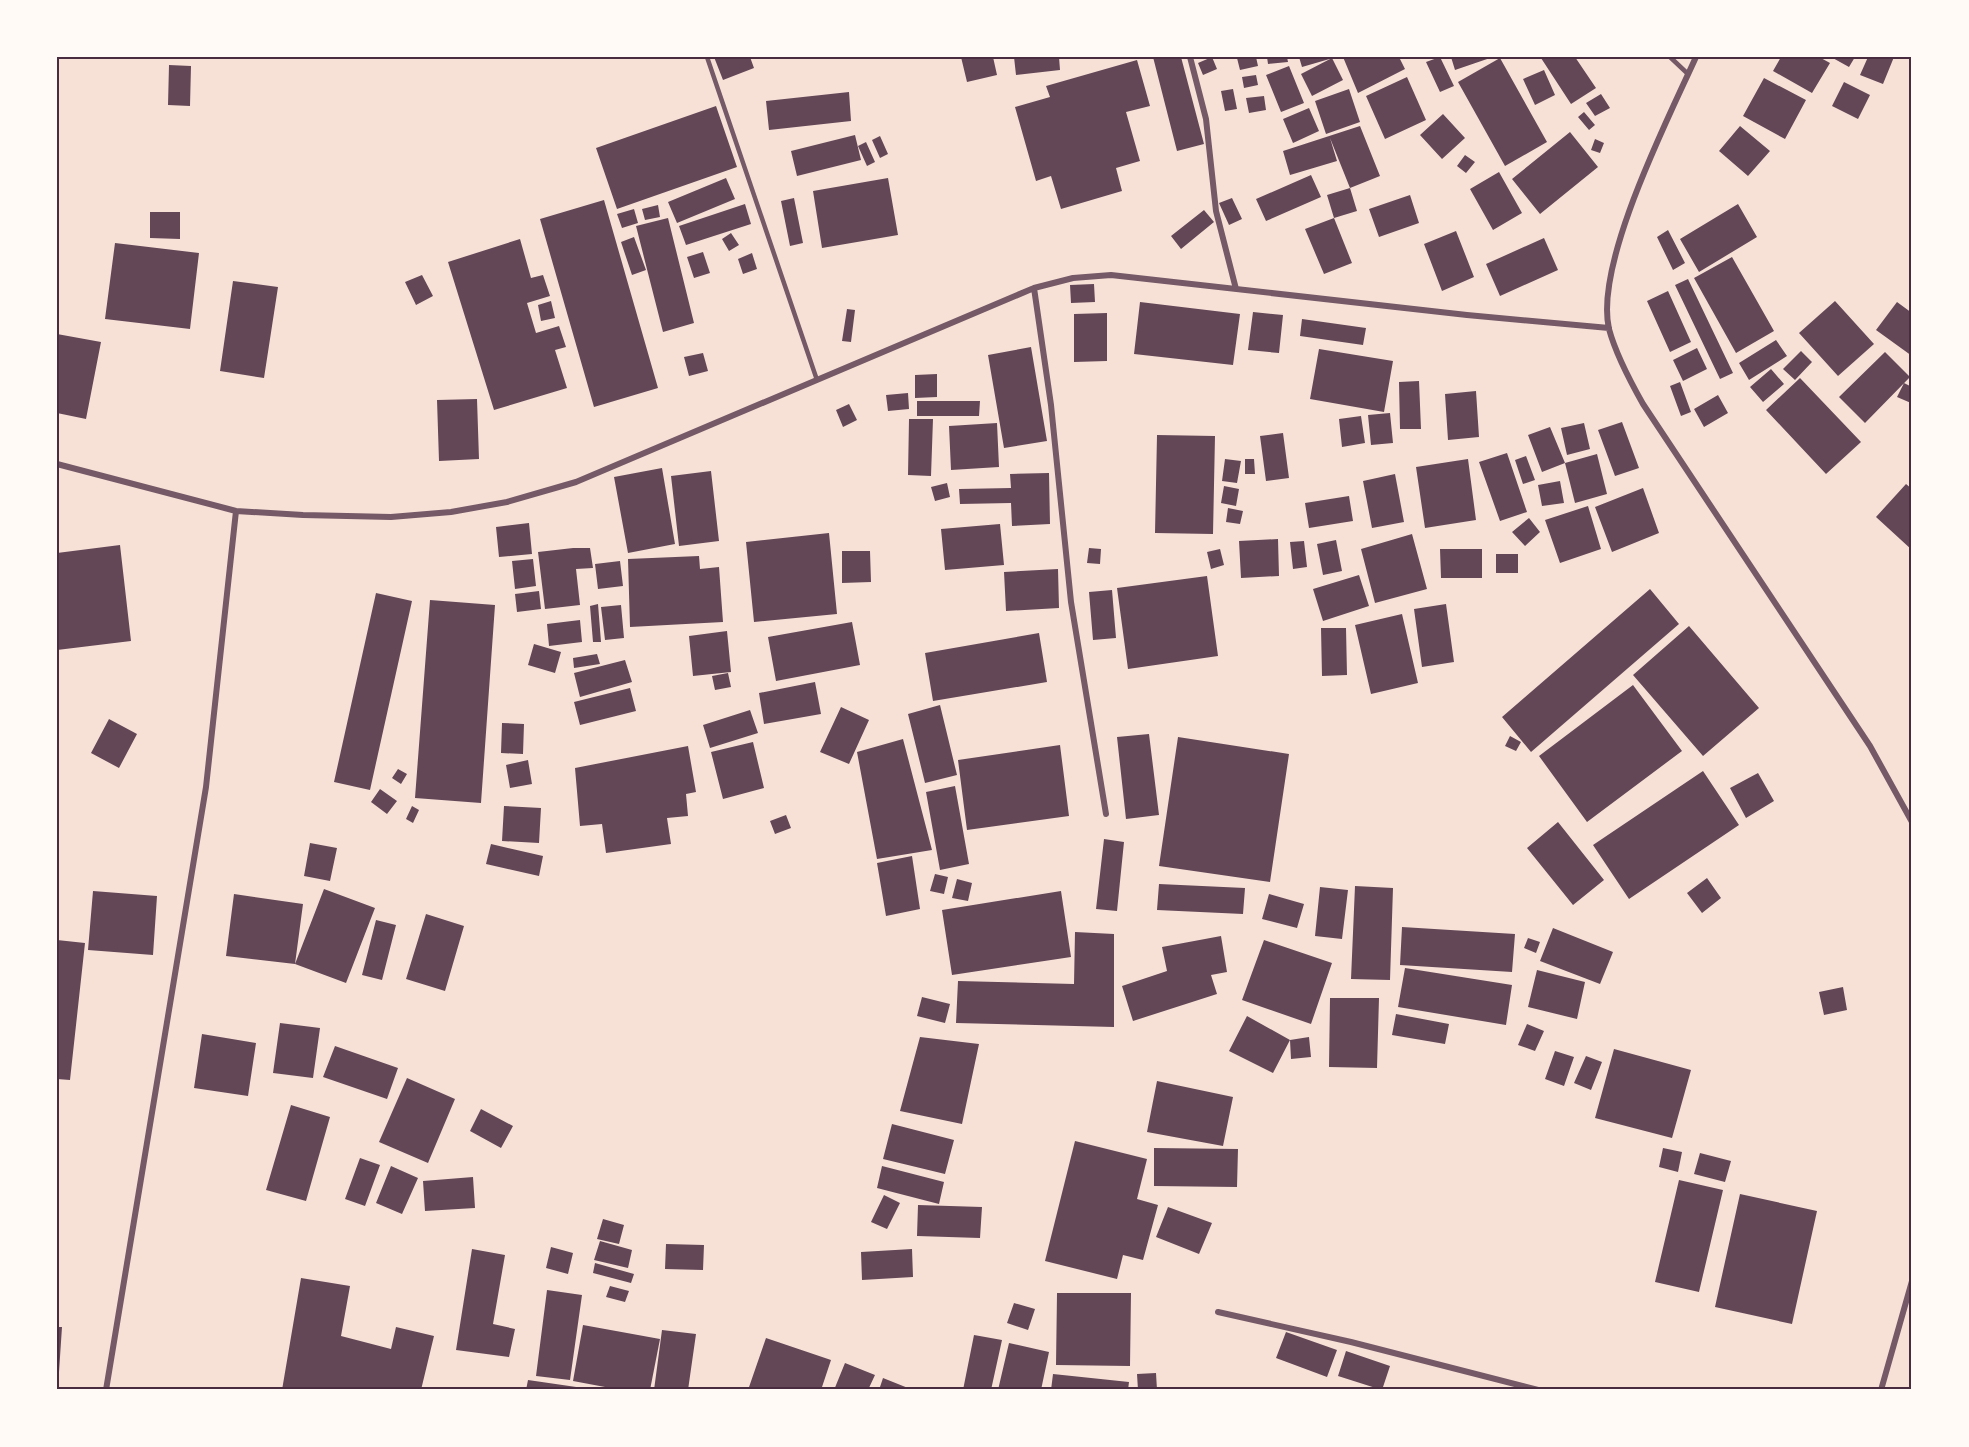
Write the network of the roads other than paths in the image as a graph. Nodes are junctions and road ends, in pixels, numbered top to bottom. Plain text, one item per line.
1 (707, 57) edge
2 (1190, 57) edge
3 (1670, 57) edge
4 (1696, 57) edge
5 (1688, 74) junction
6 (1034, 288) junction
7 (1236, 289) junction
8 (1609, 328) junction
9 (817, 380) junction
10 (57, 464) edge
11 (236, 511) junction
12 (1106, 814) dead end
13 (1912, 822) edge
14 (1912, 1281) edge
15 (1218, 1312) dead end
16 (106, 1390) edge
17 (1538, 1390) edge
18 (1881, 1390) edge

1 - 9 lane
2 - 7 street
3 - 5 lane
4 - 5 street
5 - 8 street
6 - 7 street
6 - 9 street
6 - 12 street
7 - 8 street
8 - 13 street
9 - 11 street
10 - 11 street
11 - 16 street
14 - 18 street
15 - 17 street

